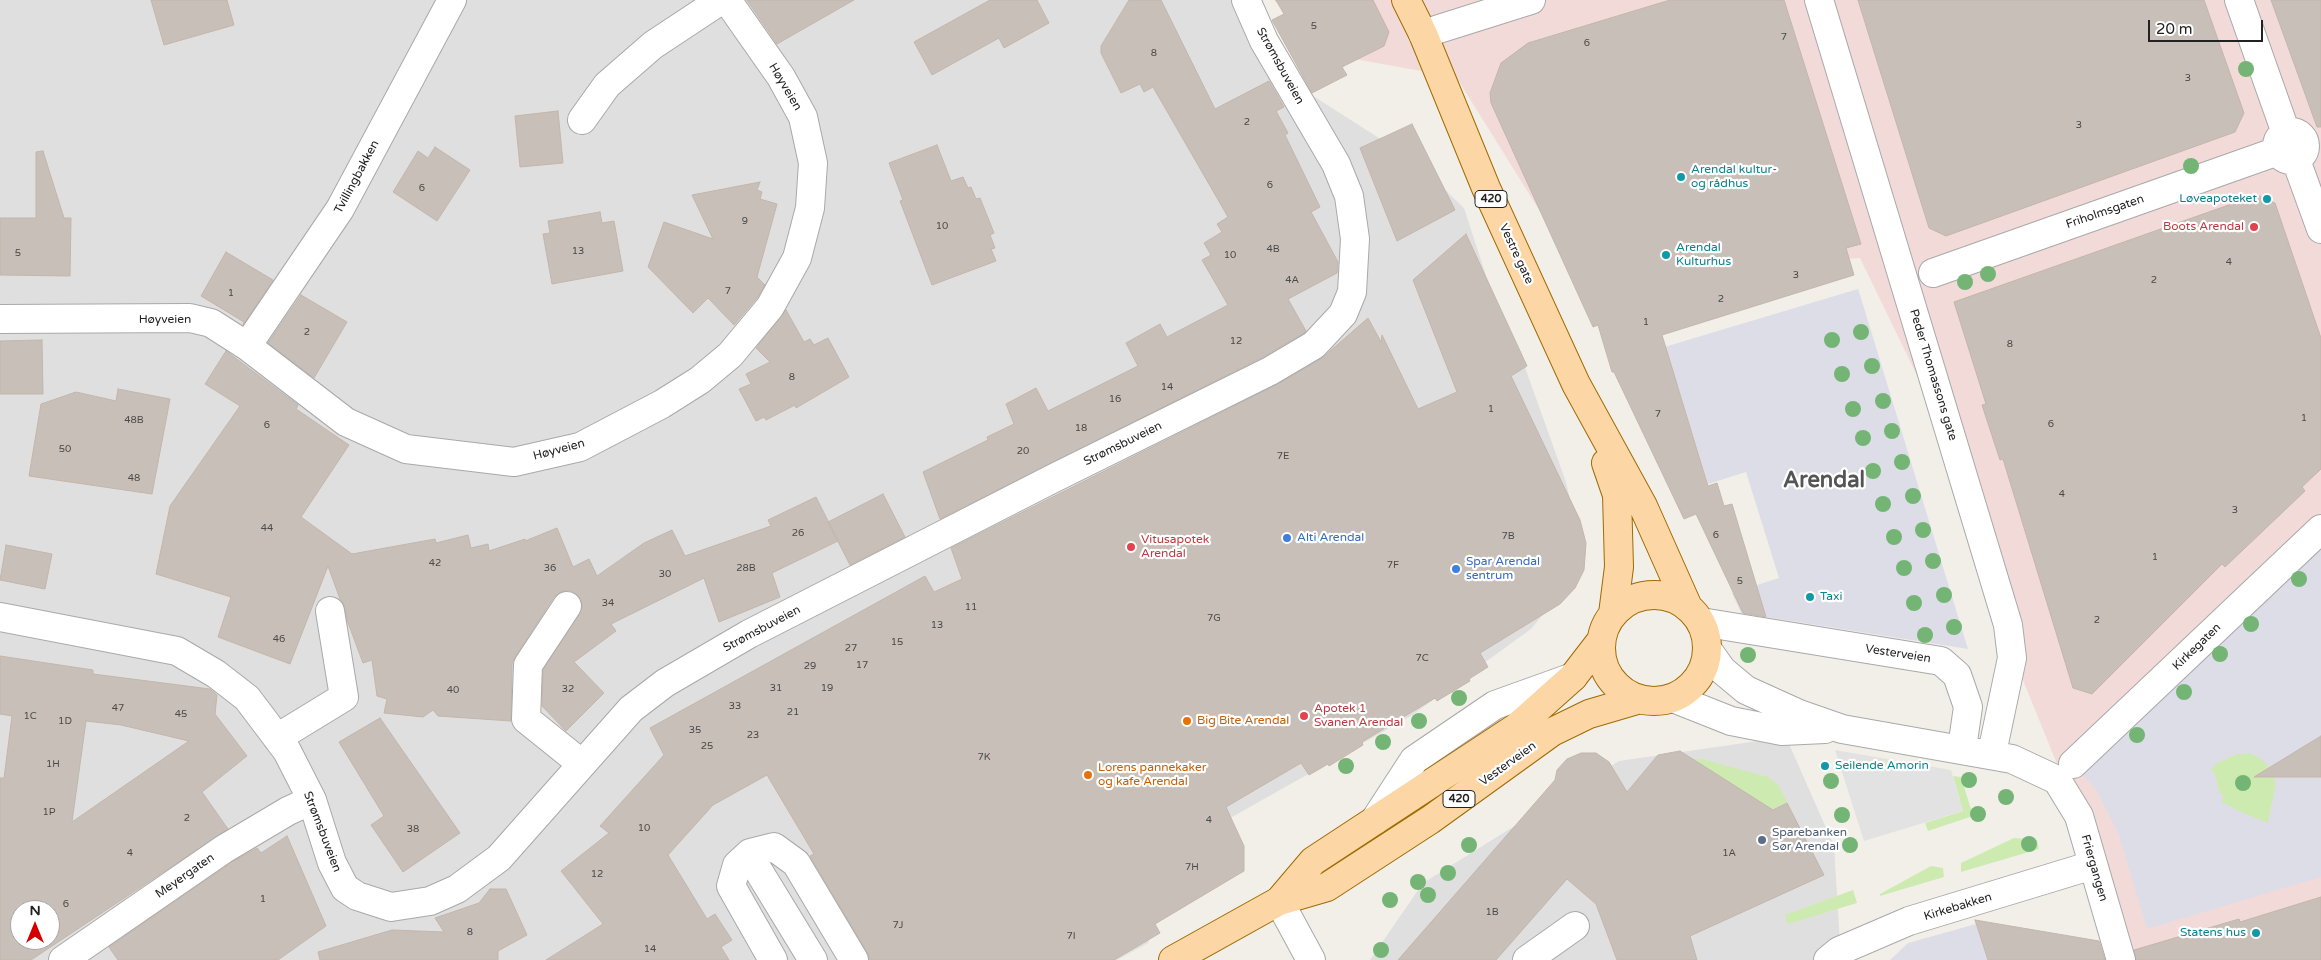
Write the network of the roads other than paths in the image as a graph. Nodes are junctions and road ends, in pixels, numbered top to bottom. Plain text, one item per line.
1 (452, 0) edge
2 (721, 0) edge
3 (727, 0) edge
4 (1246, 0) edge
5 (1406, 0) edge
6 (1531, 0) edge
7 (1819, 0) edge
8 (2239, 0) edge
9 (1423, 34) junction
10 (582, 120) dead end
11 (2287, 148) junction
12 (2321, 229) edge
13 (1933, 273) dead end
14 (0, 319) edge
15 (247, 346) junction
16 (1582, 396) junction
17 (2321, 529) edge
18 (567, 606) dead end
19 (330, 611) dead end
20 (1613, 614) junction
21 (1694, 615) junction
22 (0, 617) edge
23 (1600, 642) junction
24 (1707, 649) junction
25 (1672, 698) junction
26 (1640, 699) junction
27 (1842, 729) junction
28 (277, 738) junction
29 (1962, 748) junction
30 (1992, 753) junction
31 (582, 764) junction
32 (2065, 772) junction
33 (312, 800) junction
34 (755, 865) dead end
35 (2093, 865) junction
36 (1279, 901) junction
37 (1574, 926) dead end
38 (82, 955) edge
39 (773, 960) edge
40 (813, 960) edge
41 (854, 960) edge
42 (1172, 960) edge
43 (1311, 960) edge
44 (1527, 960) edge
45 (1828, 960) edge
46 (2120, 960) edge

1 - 15 street, Tvillingbakken
2 - 10 street
3 - 15 street, Høyveien
4 - 31 street, Strømsbuveien
5 - 9 main road, Vestre gate / 420
6 - 9 street
7 - 30 street, Peder Thomassons gate
8 - 11 street
9 - 16 main road, Vestre gate / 420
11 - 12 street
11 - 13 street, Friholmsgaten
14 - 15 street, Høyveien
16 - 20 main road, Vestre gate / 420
16 - 21 main road, Vestre gate / 420
17 - 32 street, Kirkegaten
18 - 31 street
19 - 28 street
20 - 21 main road, 420
20 - 23 main road, 420
21 - 24 main road, 420
21 - 29 street, Vesterveien
22 - 28 street, Strømsbuveien
23 - 26 main road, 420
23 - 36 main road, Vesterveien / 420
24 - 25 main road, 420
24 - 27 street
25 - 26 main road, 420
25 - 27 street
26 - 36 main road, Vesterveien / 420
27 - 29 street
28 - 33 street, Strømsbuveien
29 - 30 street
30 - 32 street
31 - 33 street, Strømsbuveien
32 - 35 street, Friergangen
33 - 38 street, Meyergaten
34 - 40 street
35 - 45 street, Kirkebakken
35 - 46 street, Friergangen
36 - 42 main road, Vesterveien / 420
36 - 43 street
37 - 44 street
39 - 41 street

